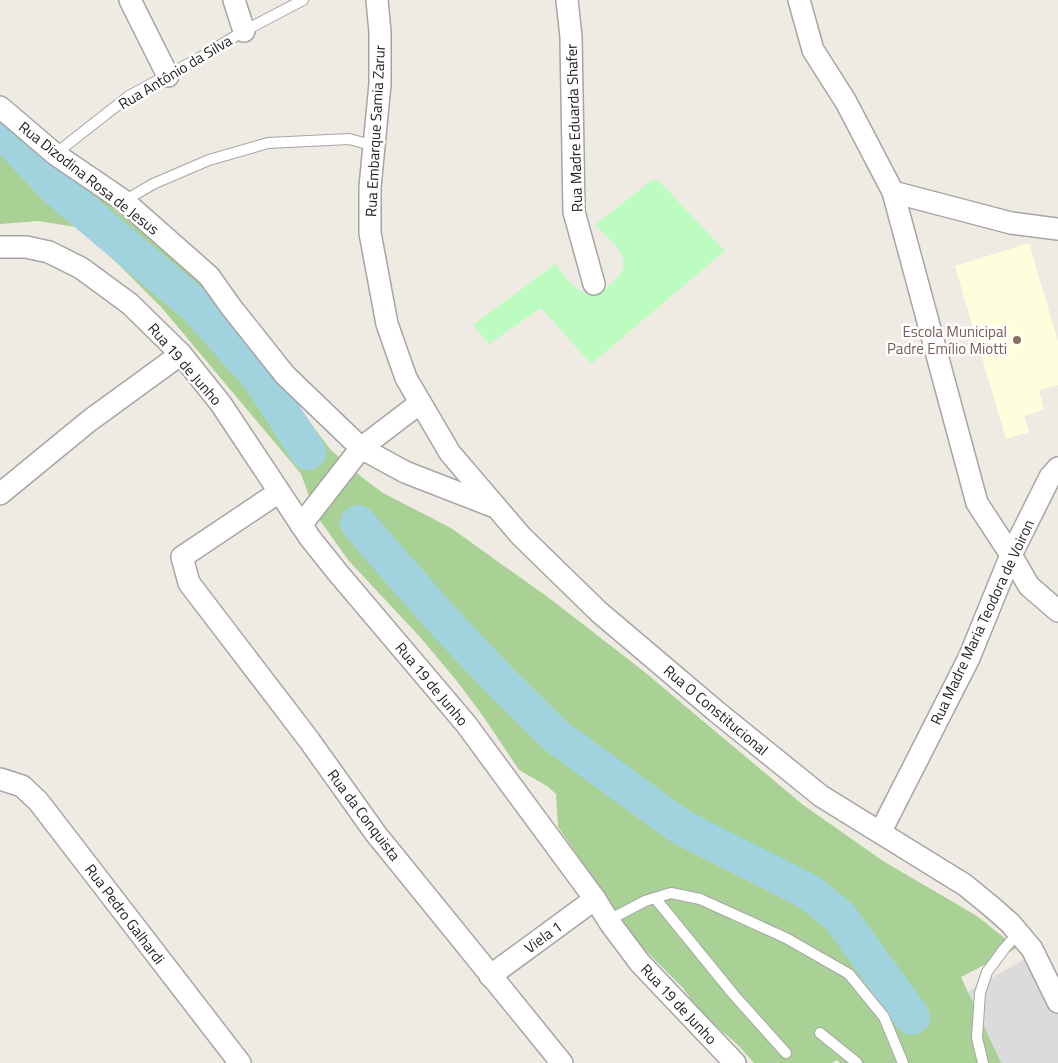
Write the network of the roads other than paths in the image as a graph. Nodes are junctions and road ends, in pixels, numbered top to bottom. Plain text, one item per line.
1 (130, 0) edge
2 (234, 0) edge
3 (303, 0) edge
4 (377, 0) edge
5 (568, 0) edge
6 (799, 0) edge
7 (244, 31) junction
8 (168, 76) junction
9 (0, 107) edge
10 (375, 146) junction
11 (55, 154) junction
12 (892, 192) junction
13 (124, 201) junction
14 (1058, 229) edge
15 (0, 246) edge
16 (594, 284) dead end
17 (180, 354) junction
18 (406, 378) joint
19 (420, 403) junction
20 (361, 448) junction
21 (1058, 468) edge
22 (279, 492) junction
23 (0, 494) edge
24 (497, 508) junction
25 (302, 525) junction
26 (1011, 555) junction
27 (1058, 611) edge
28 (0, 780) edge
29 (881, 832) junction
30 (595, 898) junction
31 (655, 898) junction
32 (608, 920) junction
33 (1021, 936) junction
34 (490, 976) junction
35 (1058, 1002) edge
36 (820, 1033) dead end
37 (786, 1054) dead end
38 (240, 1063) edge
39 (562, 1063) edge
40 (735, 1063) edge
41 (857, 1063) edge
42 (903, 1063) edge
43 (983, 1063) edge

1 - 8 street
2 - 7 street
3 - 7 lane, Rua Antônio da Silva
4 - 10 street, Rua Embarque Samia Zarur
5 - 16 street, Rua Madre Eduarda Shafer
6 - 12 street
7 - 8 lane, Rua Antônio da Silva
8 - 11 lane, Rua Antônio da Silva
9 - 11 street, Rua Dizodina Rosa de Jesus
10 - 13 lane
10 - 18 street, Rua Embarque Samia Zarur
11 - 13 street, Rua Dizodina Rosa de Jesus
12 - 14 street
12 - 26 street
13 - 20 street, Rua Dizodina Rosa de Jesus
15 - 17 street, Rua 19 de Junho
17 - 22 street, Rua 19 de Junho
17 - 23 street
18 - 19 street, Rua O Constitucional
19 - 20 street
19 - 24 street, Rua O Constitucional
20 - 24 street, Rua Dizodina Rosa de Jesus
20 - 25 street
21 - 26 street, Rua Madre Maria Teodora de Voiron
22 - 25 street, Rua 19 de Junho
22 - 34 street, Rua da Conquista
24 - 29 street, Rua O Constitucional
25 - 30 street, Rua 19 de Junho
26 - 27 street
26 - 29 street, Rua Madre Maria Teodora de Voiron
28 - 38 street, Rua Pedro Galhardi
29 - 33 street, Rua O Constitucional
30 - 32 street, Rua 19 de Junho
30 - 34 street, Viela 1
31 - 32 lane
31 - 37 lane
31 - 42 lane
32 - 40 street, Rua 19 de Junho
33 - 35 street, Rua O Constitucional
33 - 43 lane
34 - 39 street, Rua da Conquista
36 - 41 lane

